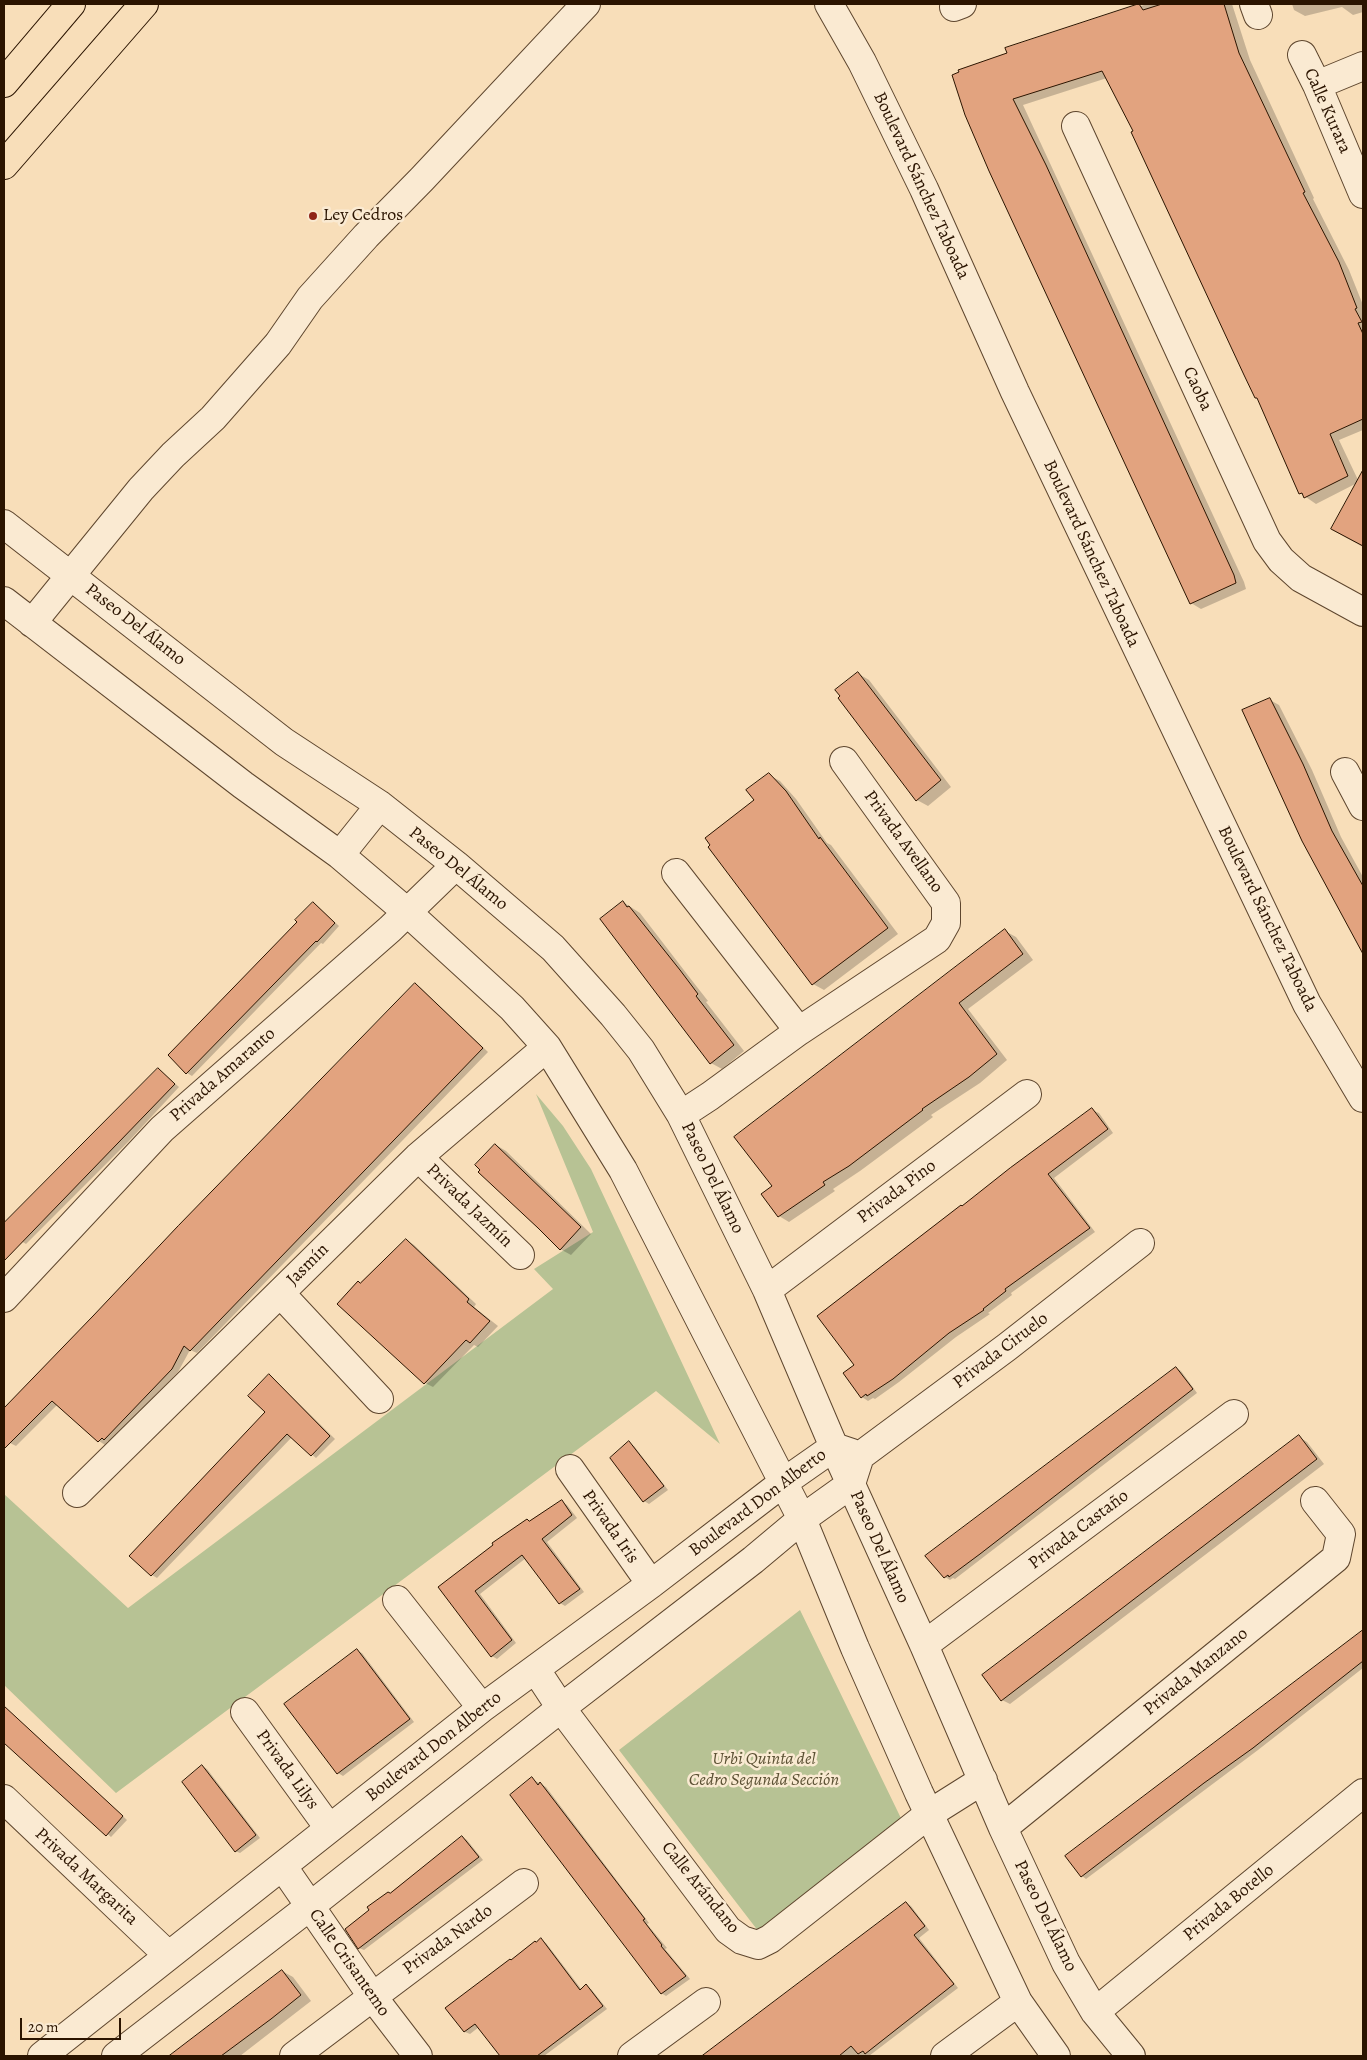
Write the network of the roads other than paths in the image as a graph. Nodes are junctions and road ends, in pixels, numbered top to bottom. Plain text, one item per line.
1 (71, 4) edge
2 (144, 4) edge
3 (586, 4) edge
4 (829, 4) edge
5 (1302, 55) dead end
6 (1363, 66) edge
7 (4, 83) edge
8 (1317, 85) junction
9 (1076, 126) dead end
10 (4, 165) edge
11 (1363, 194) edge
12 (4, 524) edge
13 (70, 575) junction
14 (4, 601) edge
15 (1363, 612) edge
16 (32, 623) junction
17 (844, 761) dead end
18 (1345, 772) dead end
19 (380, 805) junction
20 (1363, 806) edge
21 (340, 856) junction
22 (456, 865) junction
23 (676, 873) dead end
24 (408, 912) junction
25 (799, 1031) junction
26 (548, 1047) junction
27 (1027, 1094) dead end
28 (1363, 1098) edge
29 (681, 1115) junction
30 (418, 1157) junction
31 (1140, 1243) dead end
32 (520, 1256) dead end
33 (768, 1290) junction
34 (280, 1292) junction
35 (4, 1298) edge
36 (379, 1399) dead end
37 (1234, 1414) dead end
38 (834, 1447) junction
39 (860, 1456) junction
40 (570, 1469) dead end
41 (784, 1482) junction
42 (851, 1484) junction
43 (77, 1493) dead end
44 (1315, 1501) dead end
45 (802, 1519) junction
46 (651, 1584) junction
47 (397, 1600) dead end
48 (924, 1645) junction
49 (536, 1670) junction
50 (482, 1708) junction
51 (561, 1708) junction
52 (245, 1712) dead end
53 (983, 1780) junction
54 (1363, 1793) edge
55 (4, 1799) edge
56 (930, 1814) junction
57 (329, 1828) junction
58 (1003, 1828) junction
59 (283, 1867) junction
60 (524, 1883) dead end
61 (309, 1907) junction
62 (168, 1954) junction
63 (372, 1996) junction
64 (706, 2002) dead end
65 (1018, 2002) junction
66 (1095, 2012) junction
67 (42, 2056) edge
68 (116, 2056) edge
69 (294, 2056) edge
70 (418, 2056) edge
71 (632, 2056) edge
72 (945, 2056) edge
73 (1056, 2056) edge
74 (1131, 2056) edge

1 - 7 main road
2 - 10 main road
3 - 13 street
4 - 28 street, Boulevard Sánchez Taboada
5 - 8 street, Calle Kurara
6 - 8 street
8 - 11 street, Calle Kurara
9 - 15 street, Caoba
12 - 13 street, Paseo Del Álamo
13 - 16 street
13 - 19 street, Paseo Del Álamo
14 - 16 street
16 - 21 street
17 - 25 street, Privada Avellano
18 - 20 street
19 - 21 street
19 - 22 street, Paseo Del Álamo
21 - 24 street
22 - 24 street, Privada Amaranto
22 - 29 street, Paseo Del Álamo
23 - 25 street
24 - 26 street
24 - 35 street, Privada Amaranto
25 - 29 street, Privada Avellano
26 - 30 street, Jasmín
26 - 41 street
27 - 33 street, Privada Pino
29 - 33 street, Paseo Del Álamo
30 - 32 street, Privada Jazmín
30 - 34 street, Jasmín
31 - 39 street, Privada Ciruelo
33 - 38 street, Paseo Del Álamo
34 - 36 street
34 - 43 street, Jasmín
37 - 48 street, Privada Castaño
38 - 39 street
38 - 41 street, Boulevard Don Alberto
38 - 42 street, Paseo Del Álamo
39 - 42 street
40 - 46 street, Privada Iris
41 - 45 street
41 - 46 street, Boulevard Don Alberto
42 - 45 street
42 - 48 street, Paseo Del Álamo
44 - 58 street, Privada Manzano
45 - 51 street
45 - 56 street
46 - 49 street, Boulevard Don Alberto
47 - 50 street
48 - 53 street, Paseo Del Álamo
49 - 50 street, Boulevard Don Alberto
49 - 51 street, Calle Arándano
50 - 57 street, Boulevard Don Alberto
51 - 56 street, Calle Arándano
51 - 61 street
52 - 57 street, Privada Lilys
53 - 56 street, Calle Arándano
53 - 58 street, Paseo Del Álamo
54 - 66 street, Privada Botello
55 - 62 street, Privada Margarita
56 - 65 street
57 - 59 street, Boulevard Don Alberto
58 - 66 street, Paseo Del Álamo
59 - 61 street, Calle Crisantemo
59 - 62 street, Boulevard Don Alberto
60 - 63 street, Privada Nardo
61 - 63 street, Calle Crisantemo
61 - 68 street
62 - 67 street, Boulevard Don Alberto
63 - 69 street, Privada Nardo
63 - 70 street, Calle Crisantemo
64 - 71 street
65 - 72 street
65 - 73 street
66 - 74 street, Paseo Del Álamo

